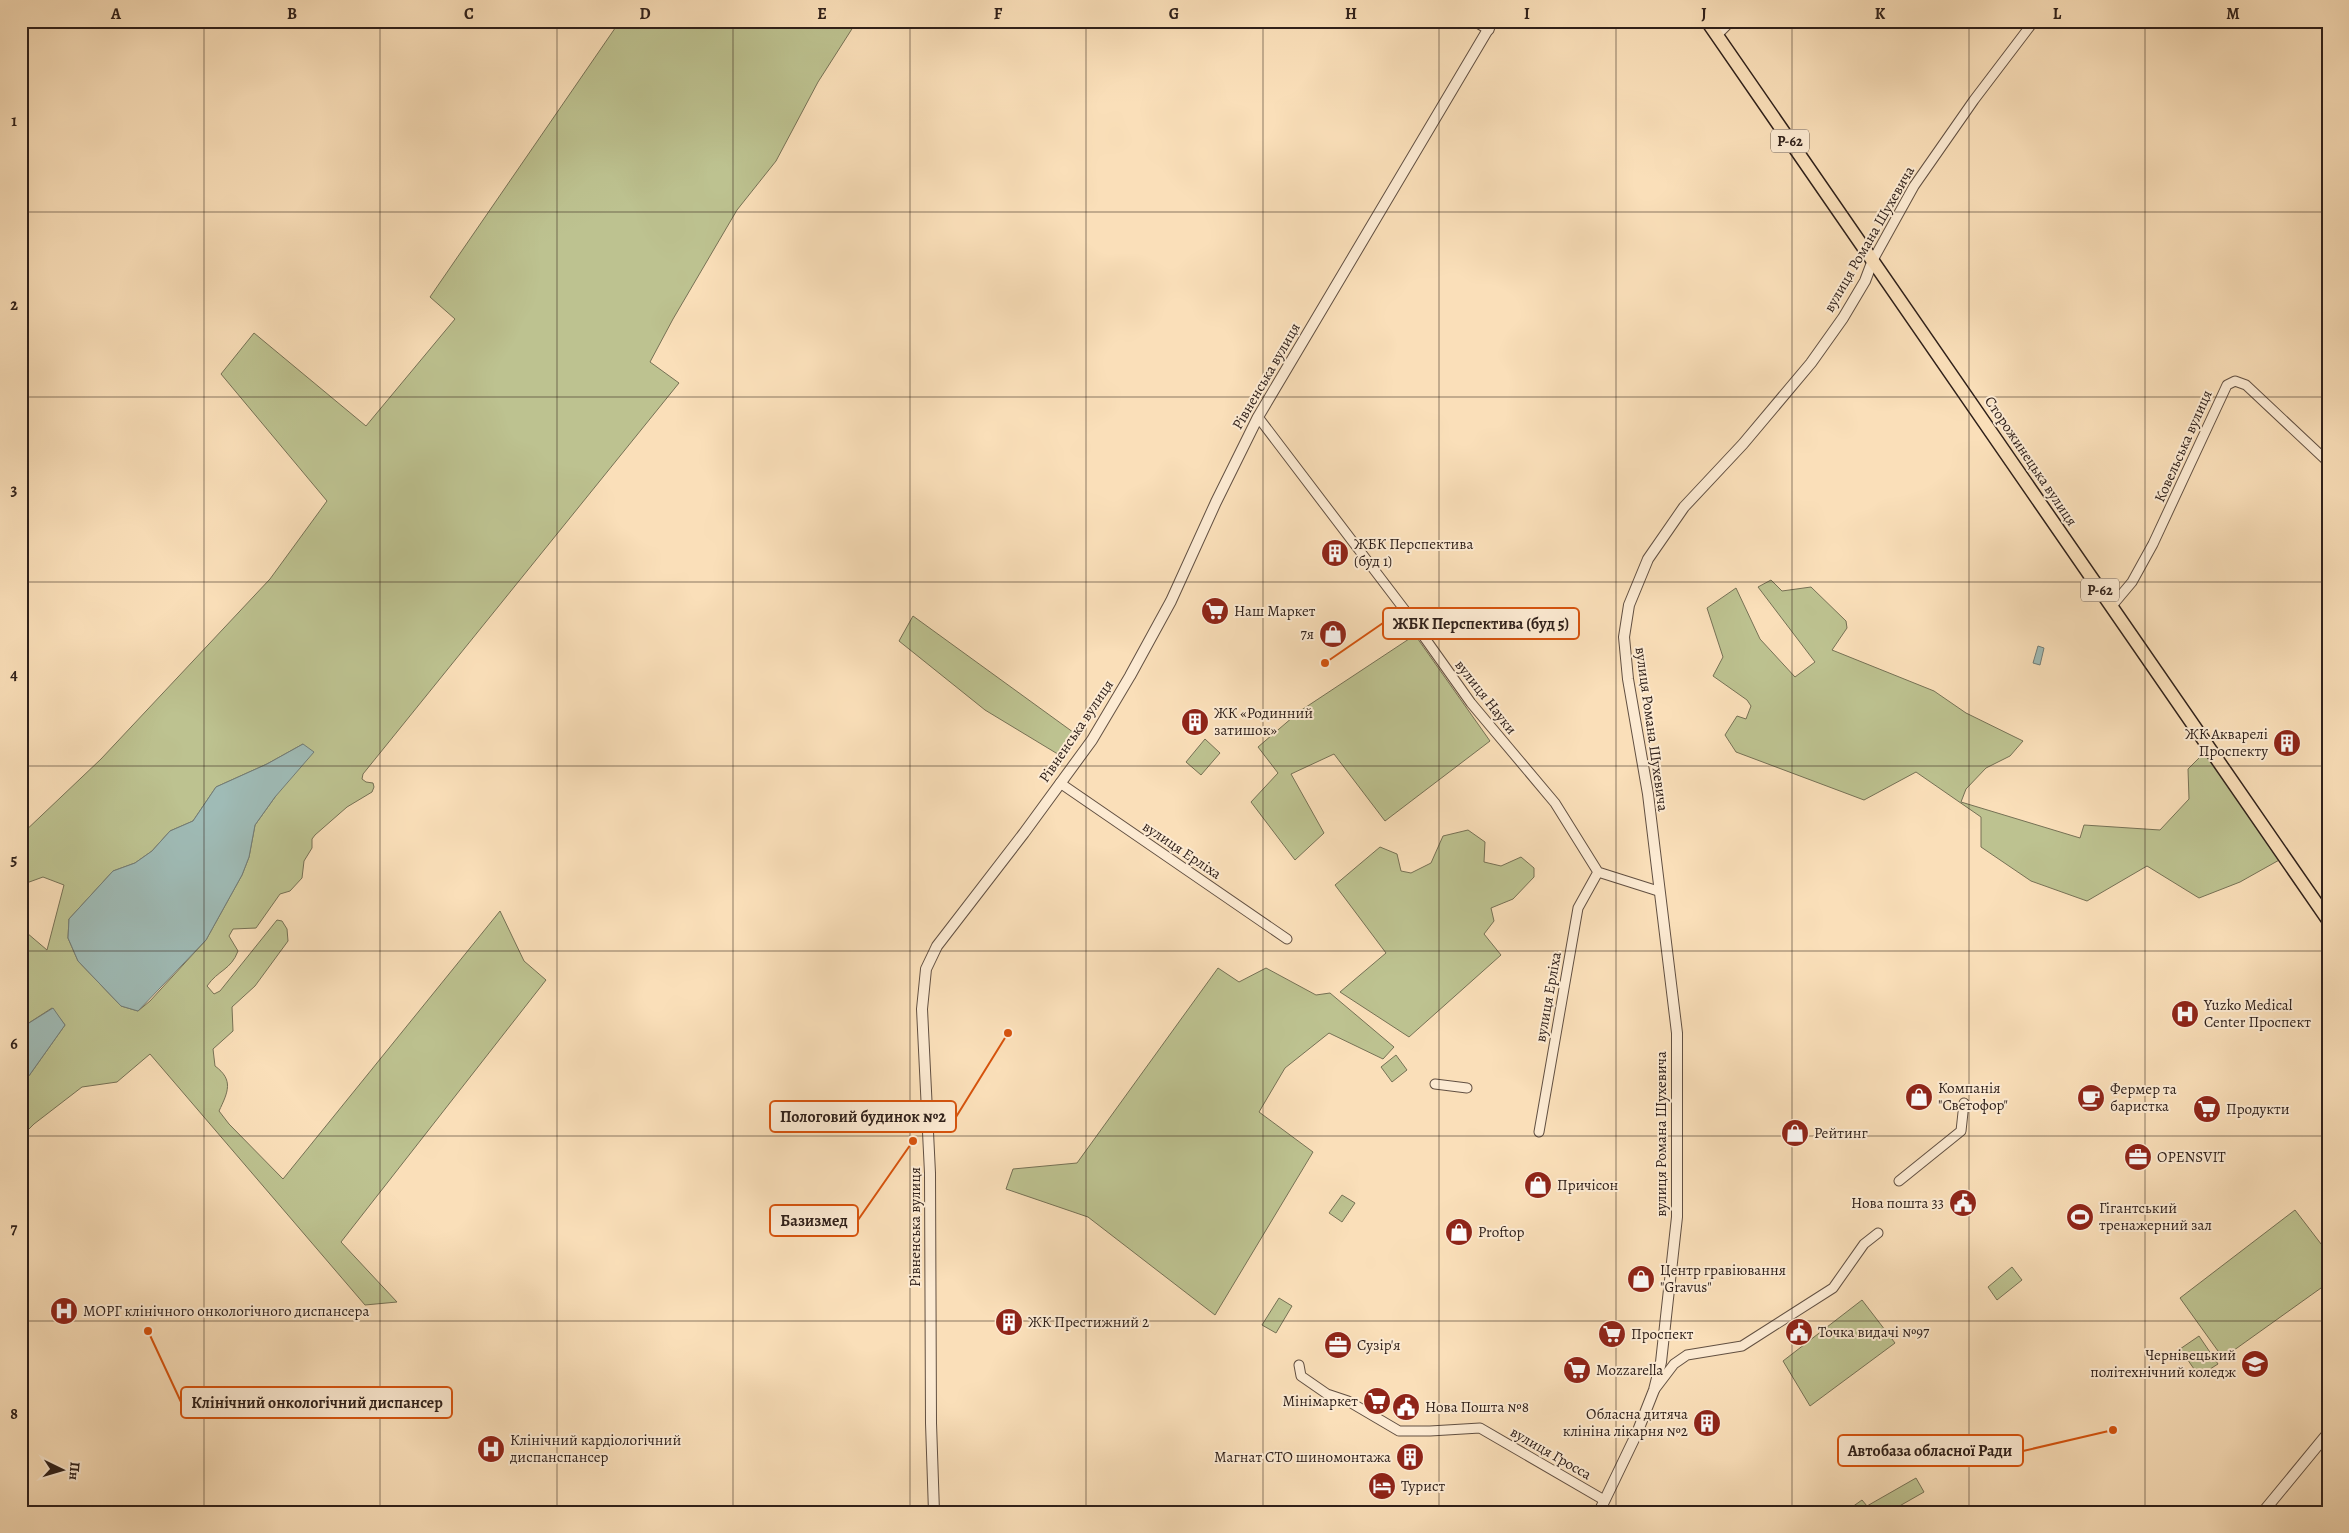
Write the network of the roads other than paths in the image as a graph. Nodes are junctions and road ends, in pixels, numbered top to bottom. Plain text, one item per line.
1 (1474, 21) edge
2 (1707, 21) edge
3 (1731, 21) edge
4 (2034, 21) edge
5 (1491, 26) edge
6 (1717, 35) junction
7 (1873, 260) junction
8 (1258, 417) junction
9 (2328, 462) edge
10 (2111, 607) junction
11 (1060, 784) junction
12 (1598, 872) junction
13 (1658, 891) junction
14 (2327, 917) edge
15 (1287, 939) dead end
16 (1435, 1084) dead end
17 (1467, 1088) dead end
18 (1964, 1103) dead end
19 (1539, 1132) dead end
20 (1899, 1181) dead end
21 (1878, 1233) dead end
22 (1299, 1365) dead end
23 (1654, 1390) junction
24 (2328, 1433) edge
25 (1604, 1500) junction
26 (934, 1512) edge
27 (1599, 1512) edge
28 (2263, 1512) edge

1 - 5 street
2 - 6 main road, Сторожинецька вулиця / Р-62
3 - 6 street
4 - 7 street, вулиця Романа Шухевича
5 - 8 street, Рівненська вулиця
6 - 7 main road, Сторожинецька вулиця / Р-62
7 - 10 main road, Сторожинецька вулиця / Р-62
7 - 13 street, вулиця Романа Шухевича
8 - 11 street, Рівненська вулиця
8 - 12 street, вулиця Науки
9 - 10 street, Ковельська вулиця
10 - 14 main road, Сторожинецька вулиця / Р-62
11 - 15 street, вулиця Ерліха
11 - 26 street, Рівненська вулиця
12 - 13 street
12 - 19 street, вулиця Ерліха
13 - 23 street, вулиця Романа Шухевича
16 - 17 street
18 - 20 street
21 - 23 street
22 - 25 street, вулиця Гросса
23 - 25 street, вулиця Романа Шухевича
24 - 28 street
25 - 27 street, вулиця Романа Шухевича

